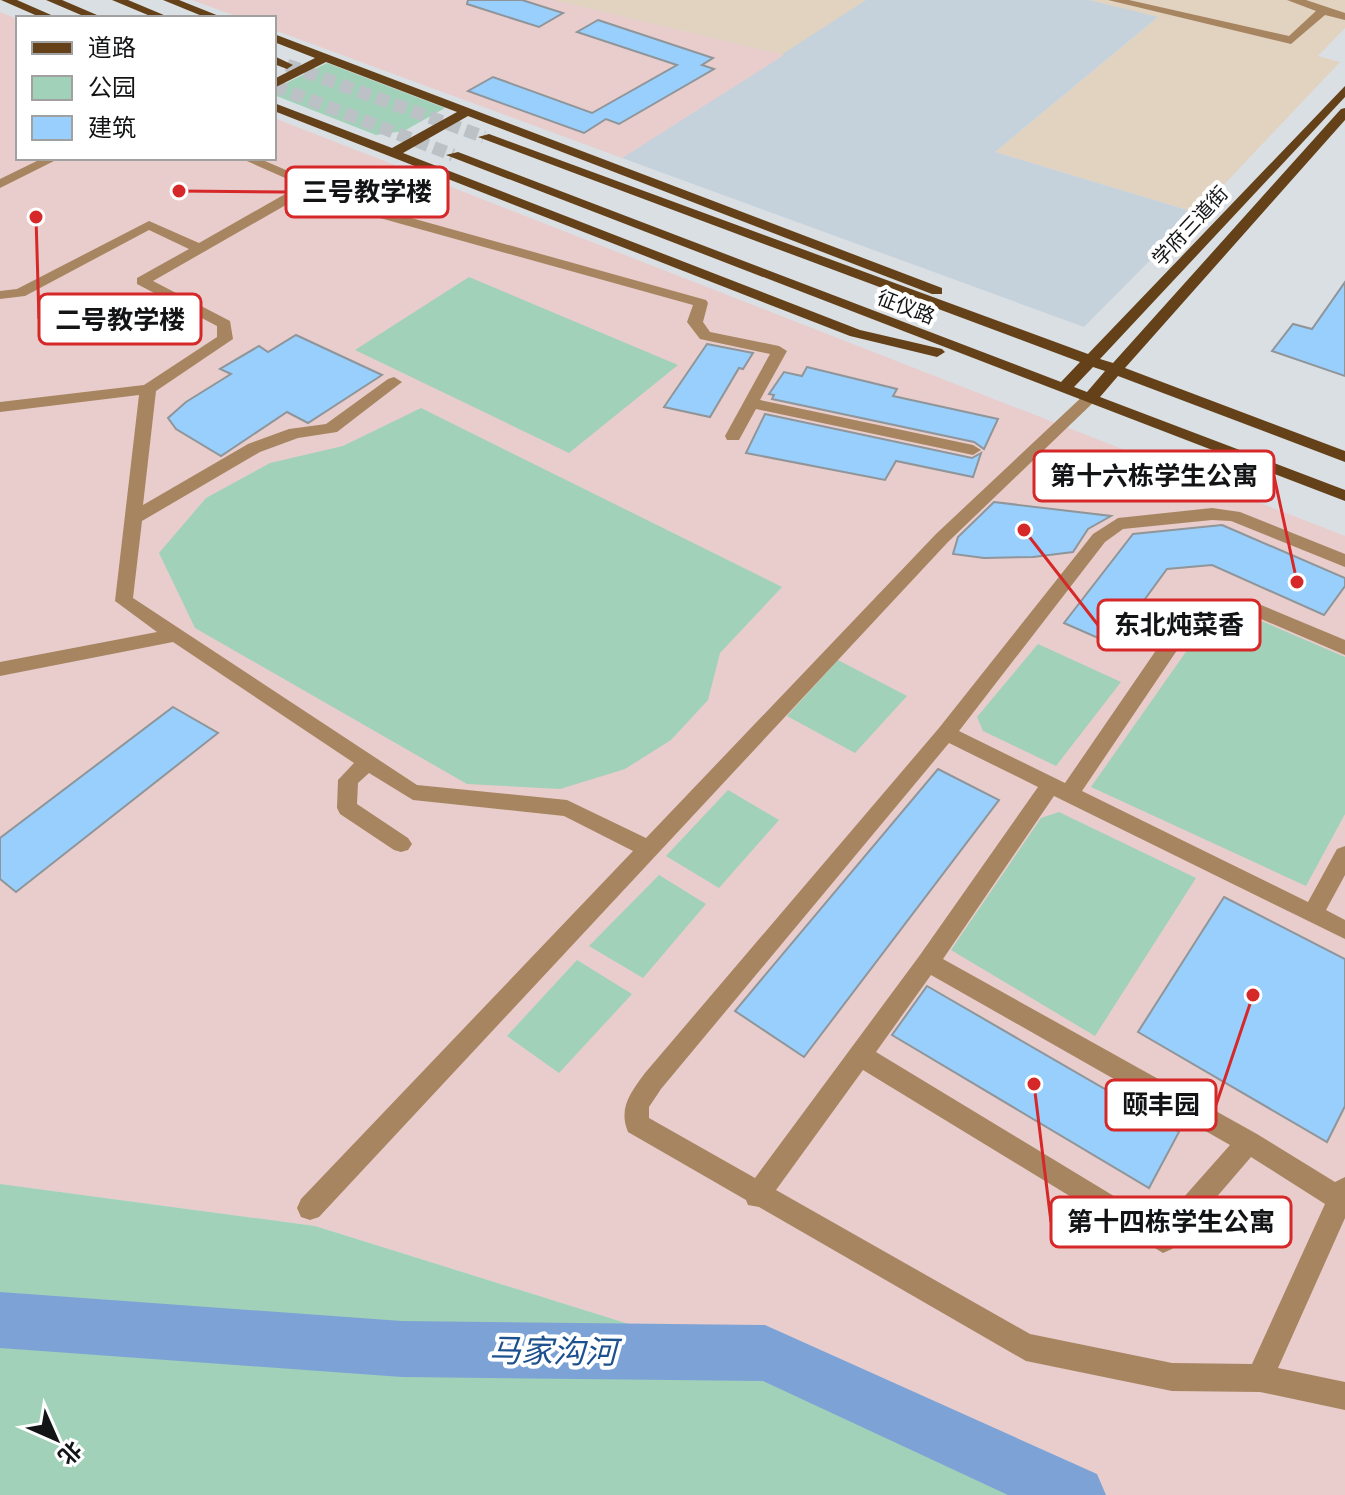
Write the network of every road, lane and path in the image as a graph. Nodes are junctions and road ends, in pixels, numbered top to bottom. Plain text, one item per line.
1 (7, 0) edge
2 (52, 0) edge
3 (118, 0) edge
4 (169, 0) edge
5 (1114, 0) edge
6 (1293, 0) edge
7 (1323, 11) junction
8 (47, 16) edge
9 (93, 16) edge
10 (160, 16) edge
11 (213, 16) edge
12 (1345, 17) edge
13 (276, 39) edge
14 (326, 57) junction
15 (276, 61) edge
16 (287, 65) tunnel mouth
17 (276, 83) edge
18 (1345, 90) edge
19 (276, 108) edge
20 (468, 111) junction
21 (1345, 112) edge
22 (484, 137) tunnel mouth
23 (391, 154) junction
24 (453, 155) tunnel mouth
25 (49, 160) edge
26 (252, 160) edge
27 (0, 184) edge
28 (311, 185) junction
29 (201, 249) junction
30 (0, 295) edge
31 (1037, 340) junction
32 (1090, 362) junction
33 (1009, 368) junction
34 (1115, 371) junction
35 (394, 382) dead end
36 (1064, 388) junction
37 (148, 389) junction
38 (1090, 398) junction
39 (751, 403) junction
40 (0, 407) edge
41 (733, 436) dead end
42 (973, 450) dead end
43 (1345, 457) edge
44 (1345, 496) edge
45 (133, 519) junction
46 (1345, 561) edge
47 (176, 635) junction
48 (1345, 648) edge
49 (3, 670) edge
50 (946, 733) junction
51 (368, 762) junction
52 (1061, 788) junction
53 (401, 844) dead end
54 (648, 849) junction
55 (1345, 855) edge
56 (1313, 913) junction
57 (1345, 930) edge
58 (928, 962) junction
59 (860, 1055) junction
60 (1248, 1142) junction
61 (1342, 1194) edge
62 (757, 1196) junction
63 (310, 1208) dead end
64 (1260, 1378) junction
65 (1345, 1396) edge

1 - 8 main road
2 - 9 main road
3 - 10 main road
4 - 11 main road
5 - 7 street
6 - 7 street
7 - 12 street
13 - 14 main road
14 - 17 main road
14 - 20 main road
15 - 16 main road
18 - 32 main road, 学府三道街
19 - 23 main road
20 - 23 main road
20 - 31 main road
21 - 34 main road, 学府三道街
22 - 31 main road
23 - 33 main road
24 - 33 main road, 征仪路
25 - 27 street
26 - 28 street
28 - 29 street
28 - 39 street
29 - 30 street
29 - 37 street
31 - 32 main road
32 - 34 main road
32 - 36 main road, 学府三道街
33 - 36 main road, 征仪路
34 - 38 main road, 学府三道街
34 - 43 main road
35 - 45 street
36 - 38 main road, 征仪路
37 - 40 street
37 - 45 street
38 - 44 main road, 征仪路
38 - 54 street
39 - 41 street
39 - 42 street
45 - 47 street
46 - 50 street
47 - 49 street
47 - 51 street
48 - 52 street
50 - 52 street
50 - 62 street
51 - 53 street
51 - 54 street
52 - 56 street
52 - 58 street
54 - 63 street
55 - 56 street
56 - 57 street
58 - 59 street
58 - 60 street
59 - 60 street
59 - 62 street
60 - 61 street
61 - 64 street
62 - 64 street
64 - 65 street

